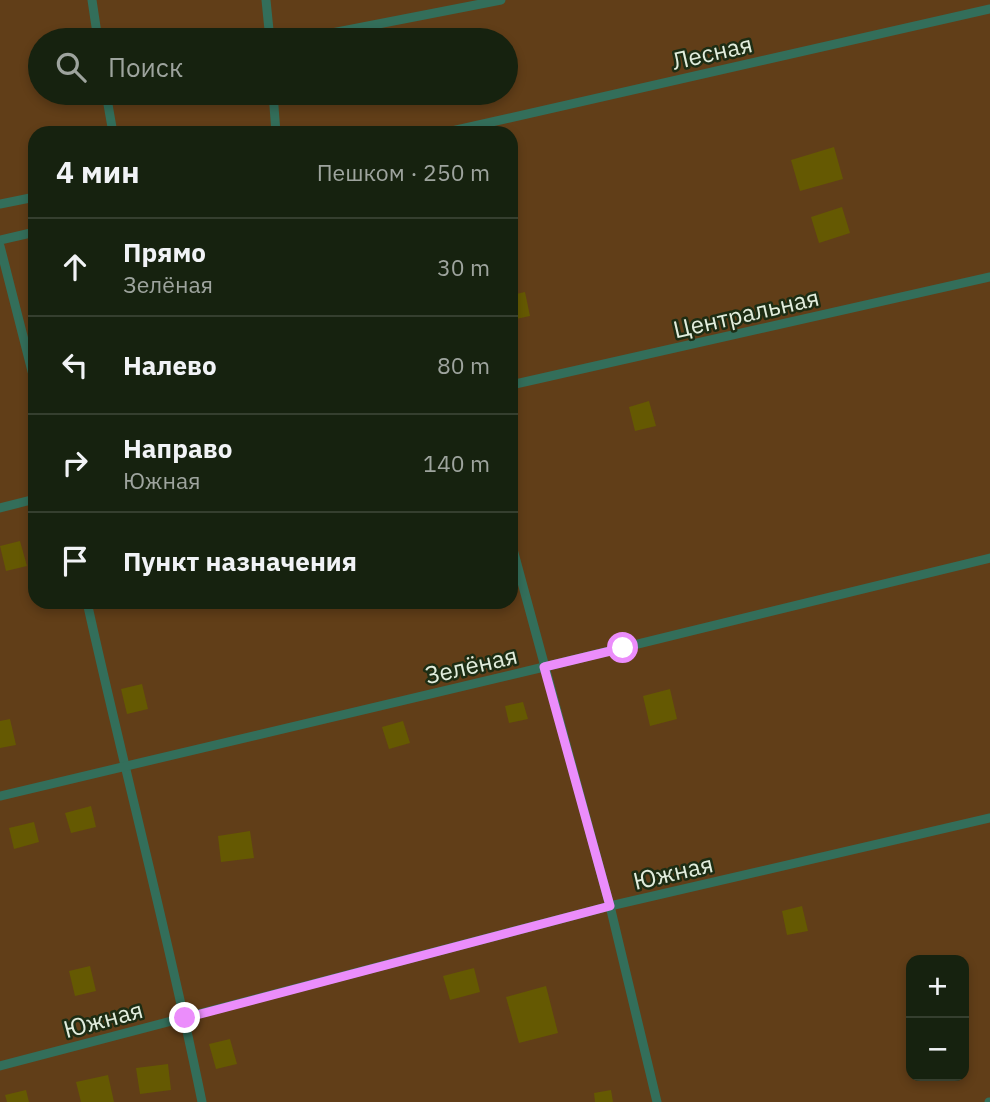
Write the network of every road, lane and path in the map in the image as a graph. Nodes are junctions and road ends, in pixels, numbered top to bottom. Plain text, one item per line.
1 (92, 0) edge
2 (266, 0) edge
3 (501, 0) edge
4 (990, 9) edge
5 (96, 28) edge
6 (269, 28) edge
7 (358, 28) edge
8 (108, 105) edge
9 (275, 105) edge
10 (112, 126) edge
11 (276, 126) edge
12 (474, 126) edge
13 (28, 198) edge
14 (0, 204) edge
15 (28, 234) edge
16 (0, 243) edge
17 (990, 277) edge
18 (28, 355) edge
19 (518, 383) edge
20 (28, 501) edge
21 (0, 508) edge
22 (990, 558) edge
23 (518, 569) edge
24 (89, 609) edge
25 (544, 667) junction
26 (124, 766) junction
27 (0, 796) edge
28 (990, 818) edge
29 (610, 906) junction
30 (185, 1018) junction
31 (0, 1066) edge
32 (202, 1102) edge
33 (657, 1102) edge

1 - 5 lane
2 - 6 lane
3 - 7 lane
4 - 12 lane, Лесная
8 - 10 lane
9 - 11 lane
13 - 14 lane
15 - 16 lane
16 - 18 lane
17 - 19 lane, Центральная
20 - 21 lane
22 - 25 lane, Зелёная
23 - 25 lane
24 - 26 lane
25 - 26 lane, Зелёная
25 - 29 lane
26 - 27 lane, Зелёная
26 - 30 lane
28 - 29 lane, Южная
29 - 30 lane, Южная
29 - 33 lane
30 - 31 lane, Южная
30 - 32 lane

